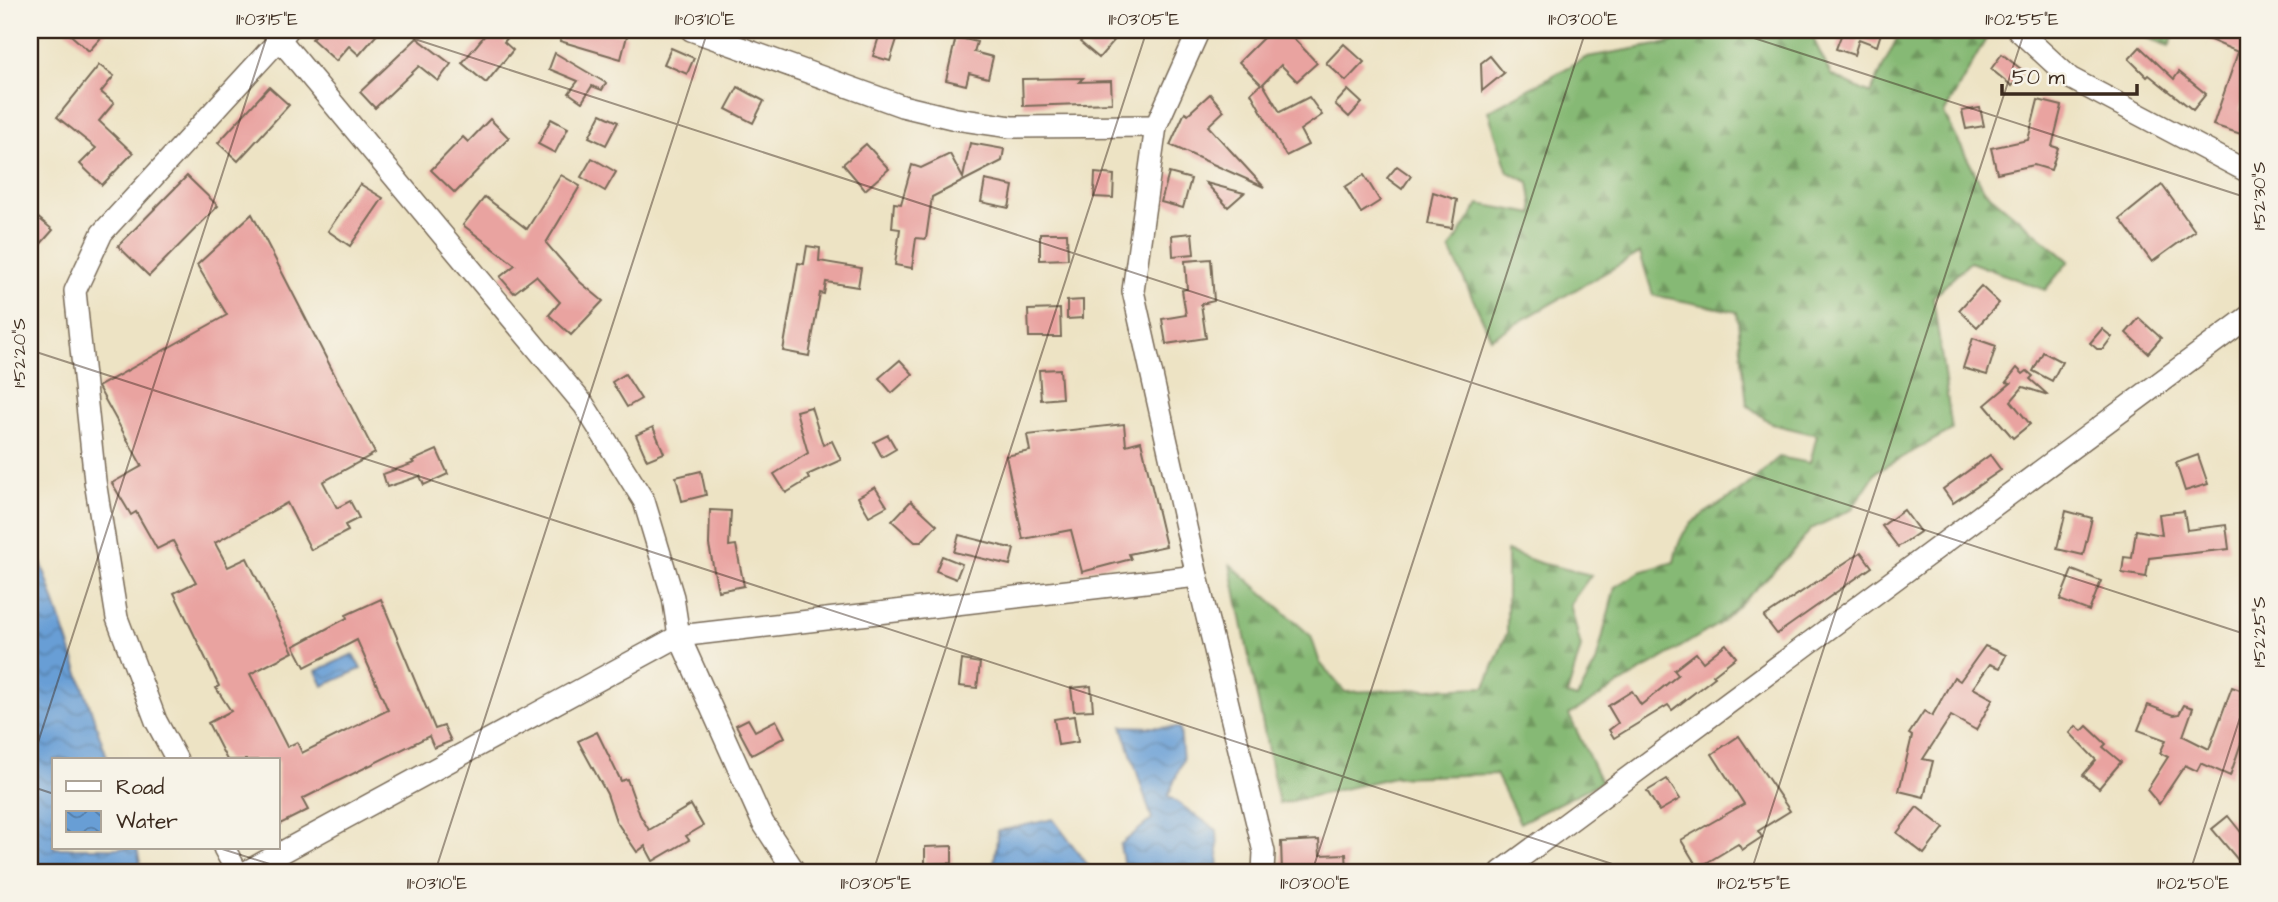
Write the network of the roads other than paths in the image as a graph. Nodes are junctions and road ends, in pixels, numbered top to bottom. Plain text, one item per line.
1 (691, 30) edge
2 (1199, 30) edge
3 (2018, 30) edge
4 (280, 32) edge
5 (1156, 125) junction
6 (2248, 172) edge
7 (2248, 317) edge
8 (1197, 576) junction
9 (679, 636) junction
10 (176, 758) edge
11 (225, 850) edge
12 (237, 872) edge
13 (246, 872) edge
14 (795, 872) edge
15 (1263, 872) edge
16 (1501, 872) edge

1 - 5 street
2 - 5 street
3 - 6 street
4 - 9 street
4 - 10 street
5 - 8 street
7 - 16 street
8 - 9 street
8 - 15 street
9 - 13 street
9 - 14 street
11 - 12 street

